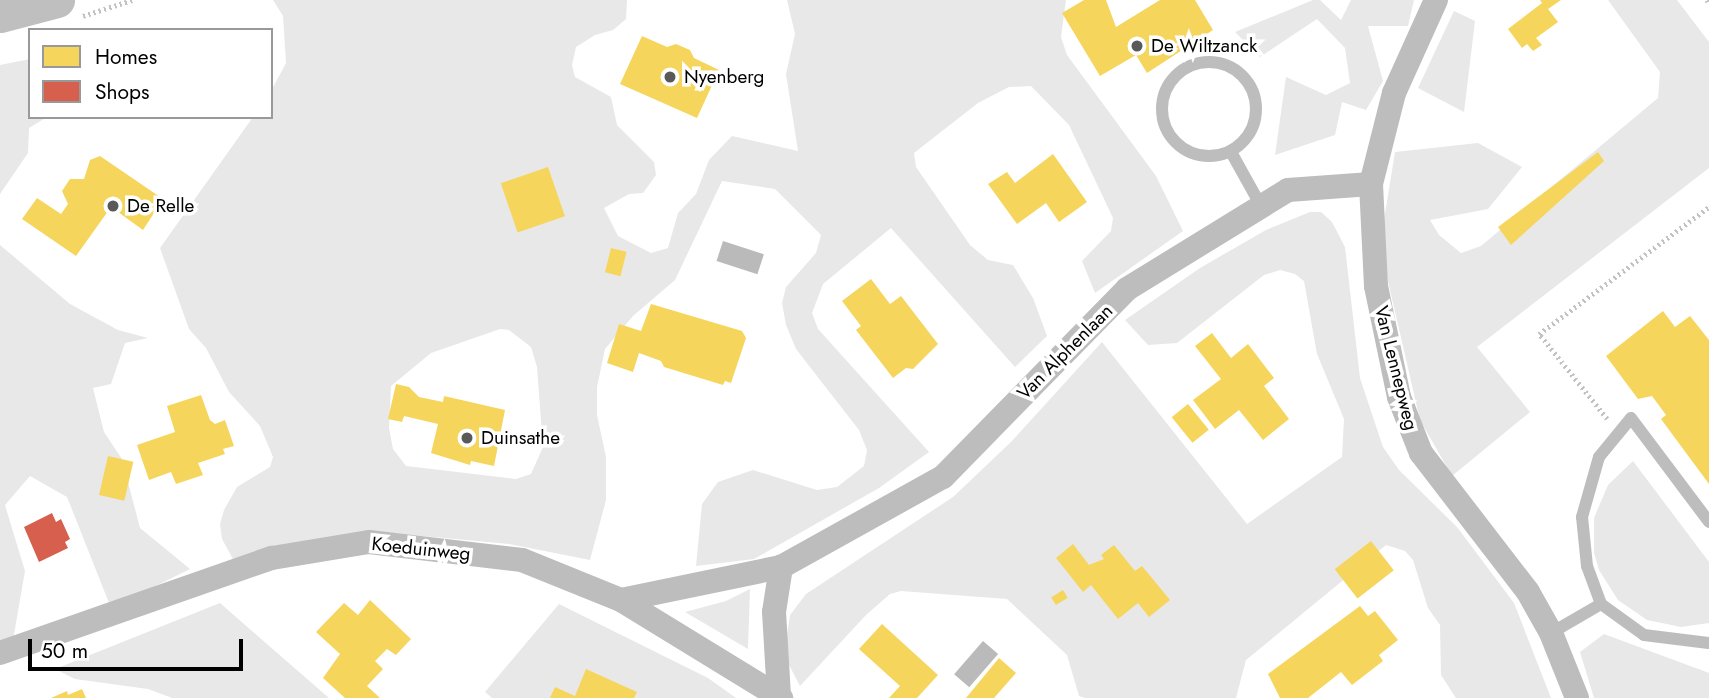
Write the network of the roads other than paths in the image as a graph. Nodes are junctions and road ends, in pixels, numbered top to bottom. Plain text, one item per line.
1 (1436, 0) edge
2 (68, 8) edge
3 (11, 9) edge
4 (1231, 152) junction
5 (1371, 184) junction
6 (1261, 206) junction
7 (1709, 522) edge
8 (781, 567) junction
9 (621, 600) junction
10 (1601, 604) junction
11 (1551, 633) junction
12 (1709, 643) edge
13 (0, 653) edge
14 (780, 697) edge
15 (1577, 698) edge

1 - 5 street, Van Lennepweg
2 - 3 main road
4 - 4 lane
4 - 6 lane
5 - 6 street, Van Alphenlaan
5 - 11 street, Van Lennepweg
6 - 8 street, Van Alphenlaan
7 - 10 lane
8 - 9 street, Van Alphenlaan
8 - 14 street
9 - 13 street, Koeduinweg
9 - 14 street, Koeduinweg
10 - 11 lane
10 - 12 lane
11 - 15 street, Van Lennepweg

